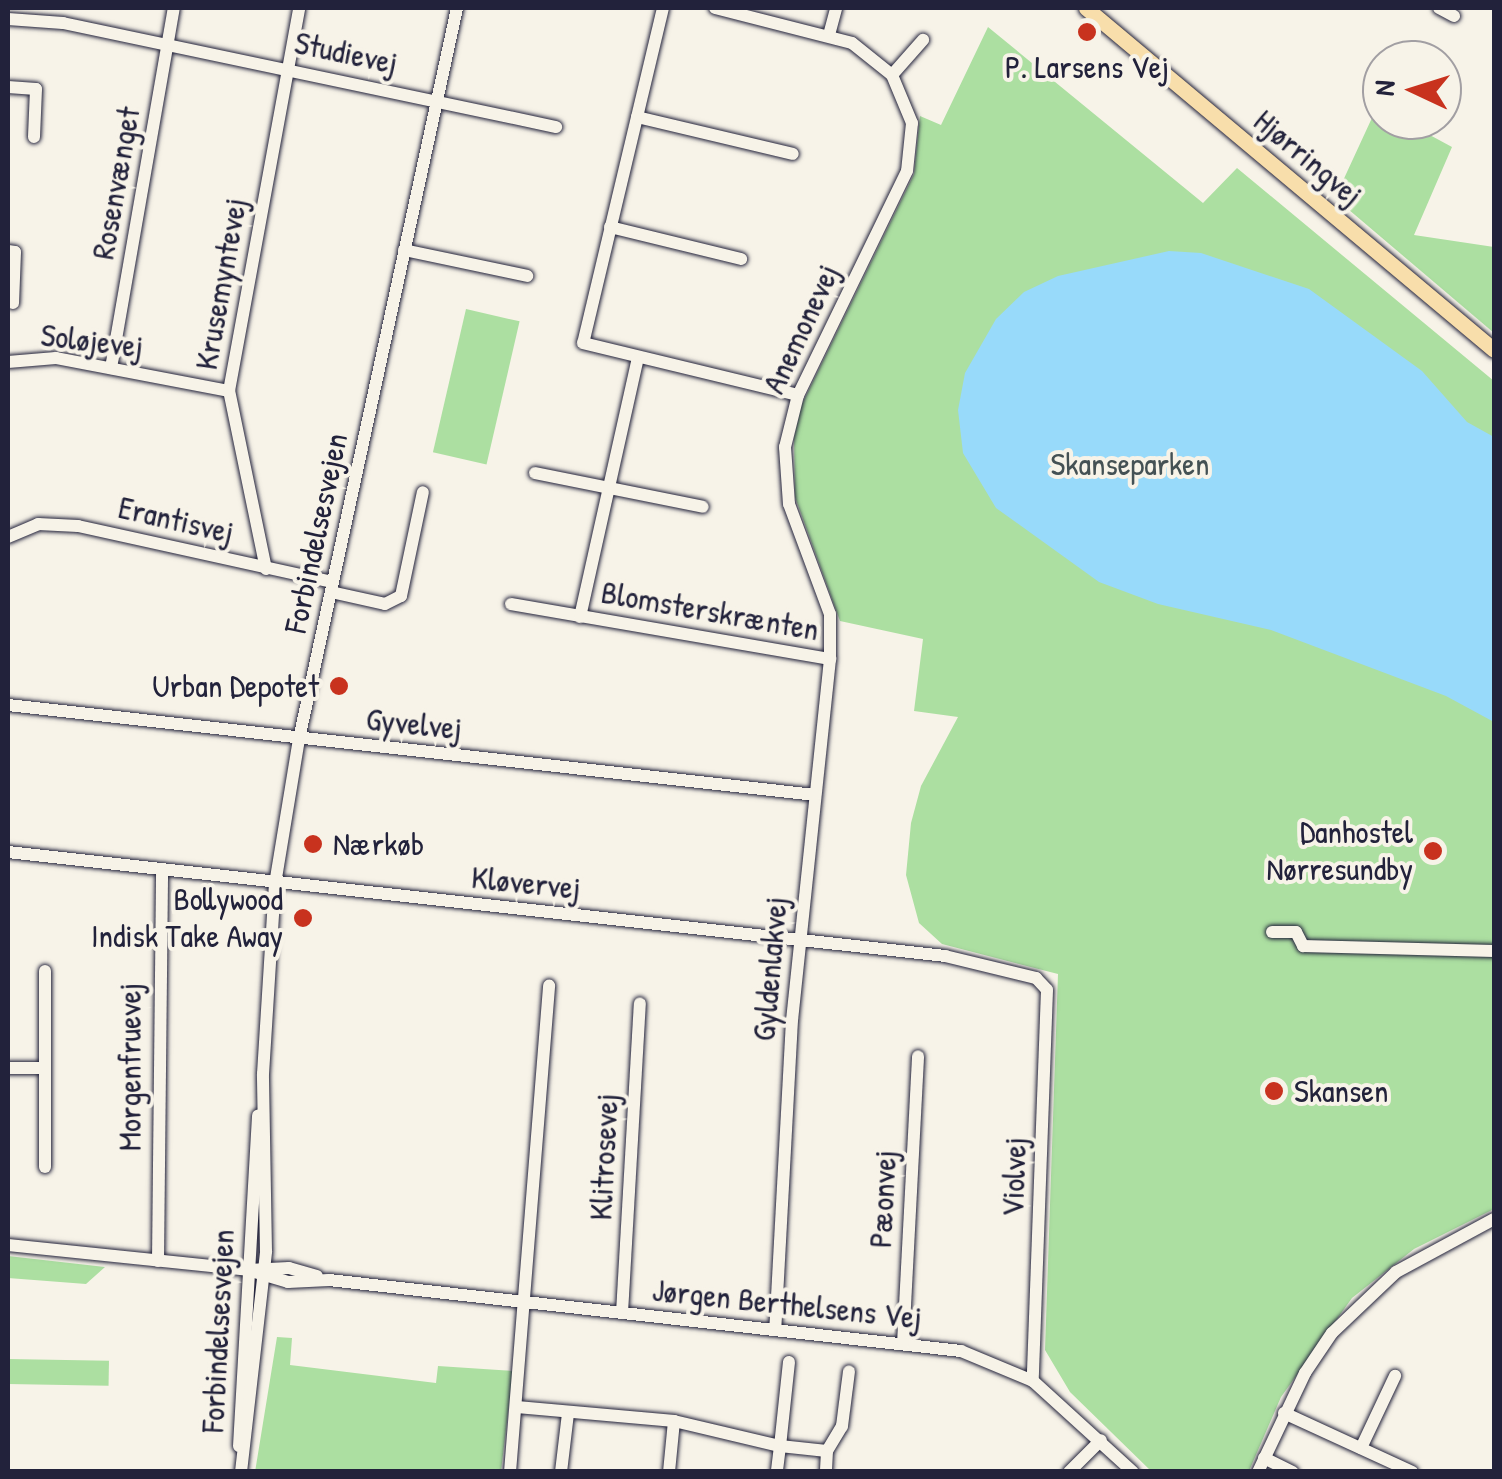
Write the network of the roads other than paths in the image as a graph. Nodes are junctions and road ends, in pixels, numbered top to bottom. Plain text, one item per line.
1 (174, 8) edge
2 (299, 8) edge
3 (457, 8) edge
4 (663, 8) edge
5 (715, 8) edge
6 (836, 8) edge
7 (1086, 8) edge
8 (1438, 8) edge
9 (1454, 16) dead end
10 (8, 18) edge
11 (829, 34) junction
12 (924, 40) dead end
13 (168, 44) junction
14 (288, 69) junction
15 (892, 74) junction
16 (8, 87) edge
17 (437, 101) junction
18 (637, 117) junction
19 (556, 128) dead end
20 (34, 137) dead end
21 (793, 154) dead end
22 (610, 227) junction
23 (404, 250) junction
24 (8, 252) edge
25 (741, 258) dead end
26 (527, 276) dead end
27 (13, 303) dead end
28 (1494, 350) edge
29 (638, 357) junction
30 (8, 362) edge
31 (111, 368) junction
32 (229, 391) junction
33 (798, 395) junction
34 (535, 473) dead end
35 (609, 486) junction
36 (423, 492) dead end
37 (703, 507) dead end
38 (8, 538) edge
39 (266, 569) junction
40 (332, 587) junction
41 (511, 604) dead end
42 (830, 614) joint
43 (580, 616) junction
44 (830, 659) junction
45 (8, 705) edge
46 (299, 740) junction
47 (815, 795) junction
48 (8, 852) edge
49 (162, 873) junction
50 (275, 884) junction
51 (1272, 932) dead end
52 (800, 940) junction
53 (1494, 951) edge
54 (45, 971) dead end
55 (1036, 978) joint
56 (549, 986) dead end
57 (640, 1004) dead end
58 (918, 1056) dead end
59 (8, 1068) edge
60 (45, 1068) junction
61 (263, 1074) junction
62 (45, 1168) dead end
63 (1494, 1219) edge
64 (8, 1244) edge
65 (158, 1261) junction
66 (248, 1270) junction
67 (264, 1272) junction
68 (528, 1303) junction
69 (622, 1312) junction
70 (774, 1330) junction
71 (903, 1344) junction
72 (789, 1362) dead end
73 (848, 1371) dead end
74 (1395, 1376) dead end
75 (1034, 1382) junction
76 (517, 1407) junction
77 (1284, 1413) junction
78 (568, 1414) junction
79 (674, 1422) junction
80 (1101, 1440) junction
81 (780, 1446) junction
82 (1361, 1448) junction
83 (827, 1451) junction
84 (1261, 1465) edge
85 (240, 1472) edge
86 (510, 1472) edge
87 (562, 1472) edge
88 (669, 1472) edge
89 (778, 1472) edge
90 (826, 1472) edge
91 (1070, 1472) edge
92 (1133, 1472) edge
93 (1293, 1472) edge
94 (1412, 1472) edge

1 - 13 street, Rosenvænget
2 - 14 street, Krusemyntevej
3 - 17 street, Forbindelsesvejen
4 - 18 street
5 - 11 street
6 - 11 street
7 - 28 main road, Hjørringvej
8 - 9 street
10 - 13 street, Studievej
11 - 15 street
12 - 15 street
13 - 14 street, Studievej
13 - 31 street, Rosenvænget
14 - 17 street, Studievej
14 - 32 street, Krusemyntevej
15 - 33 street, Anemonevej
16 - 20 street
17 - 19 street, Studievej
17 - 23 street, Forbindelsesvejen
18 - 21 street
18 - 22 street
22 - 25 street
22 - 29 street
23 - 26 street
23 - 40 street, Forbindelsesvejen
24 - 27 street
29 - 33 street
29 - 35 street, Blomsterskrænten
30 - 31 street, Soløjevej
31 - 32 street, Soløjevej
32 - 39 street, Krusemyntevej
33 - 42 street, Anemonevej
34 - 35 street
35 - 37 street
35 - 43 street, Blomsterskrænten
36 - 40 street, Erantisvej
38 - 39 street, Erantisvej
39 - 40 street, Erantisvej
40 - 46 street, Forbindelsesvejen
41 - 43 street, Blomsterskrænten
42 - 44 street, Gyldenlakvej
43 - 44 street, Blomsterskrænten
44 - 47 street, Gyldenlakvej
45 - 46 street, Gyvelvej
46 - 47 street, Gyvelvej
46 - 50 street, Forbindelsesvejen
47 - 52 street, Gyldenlakvej
48 - 49 street, Kløvervej
49 - 50 street, Kløvervej
49 - 65 street, Morgenfruevej
50 - 52 street, Kløvervej
50 - 61 street, Forbindelsesvejen
51 - 53 street
52 - 55 street, Kløvervej
52 - 70 street, Gyldenlakvej
54 - 60 street
55 - 75 street, Violvej
56 - 68 street
57 - 69 street, Klitrosevej
58 - 71 street, Pæonvej
59 - 60 street
60 - 62 street
61 - 66 street, Forbindelsesvejen
61 - 67 street, Forbindelsesvejen
63 - 77 street
64 - 65 street, Jørgen Berthelsens Vej
65 - 66 street, Jørgen Berthelsens Vej
66 - 67 street, Jørgen Berthelsens Vej
66 - 85 street, Forbindelsesvejen
67 - 68 street, Jørgen Berthelsens Vej
67 - 85 street, Forbindelsesvejen
68 - 69 street, Jørgen Berthelsens Vej
68 - 76 street
69 - 70 street, Jørgen Berthelsens Vej
70 - 71 street, Jørgen Berthelsens Vej
71 - 75 street, Jørgen Berthelsens Vej
72 - 81 street
73 - 83 street
74 - 82 street
75 - 80 street, Jørgen Berthelsens Vej
76 - 78 street
76 - 86 street
77 - 82 street
77 - 84 street
78 - 79 street
78 - 87 street
79 - 81 street
79 - 88 street
80 - 91 street
80 - 92 street, Jørgen Berthelsens Vej
81 - 83 street
81 - 89 street
82 - 94 street
83 - 90 street
84 - 93 street

